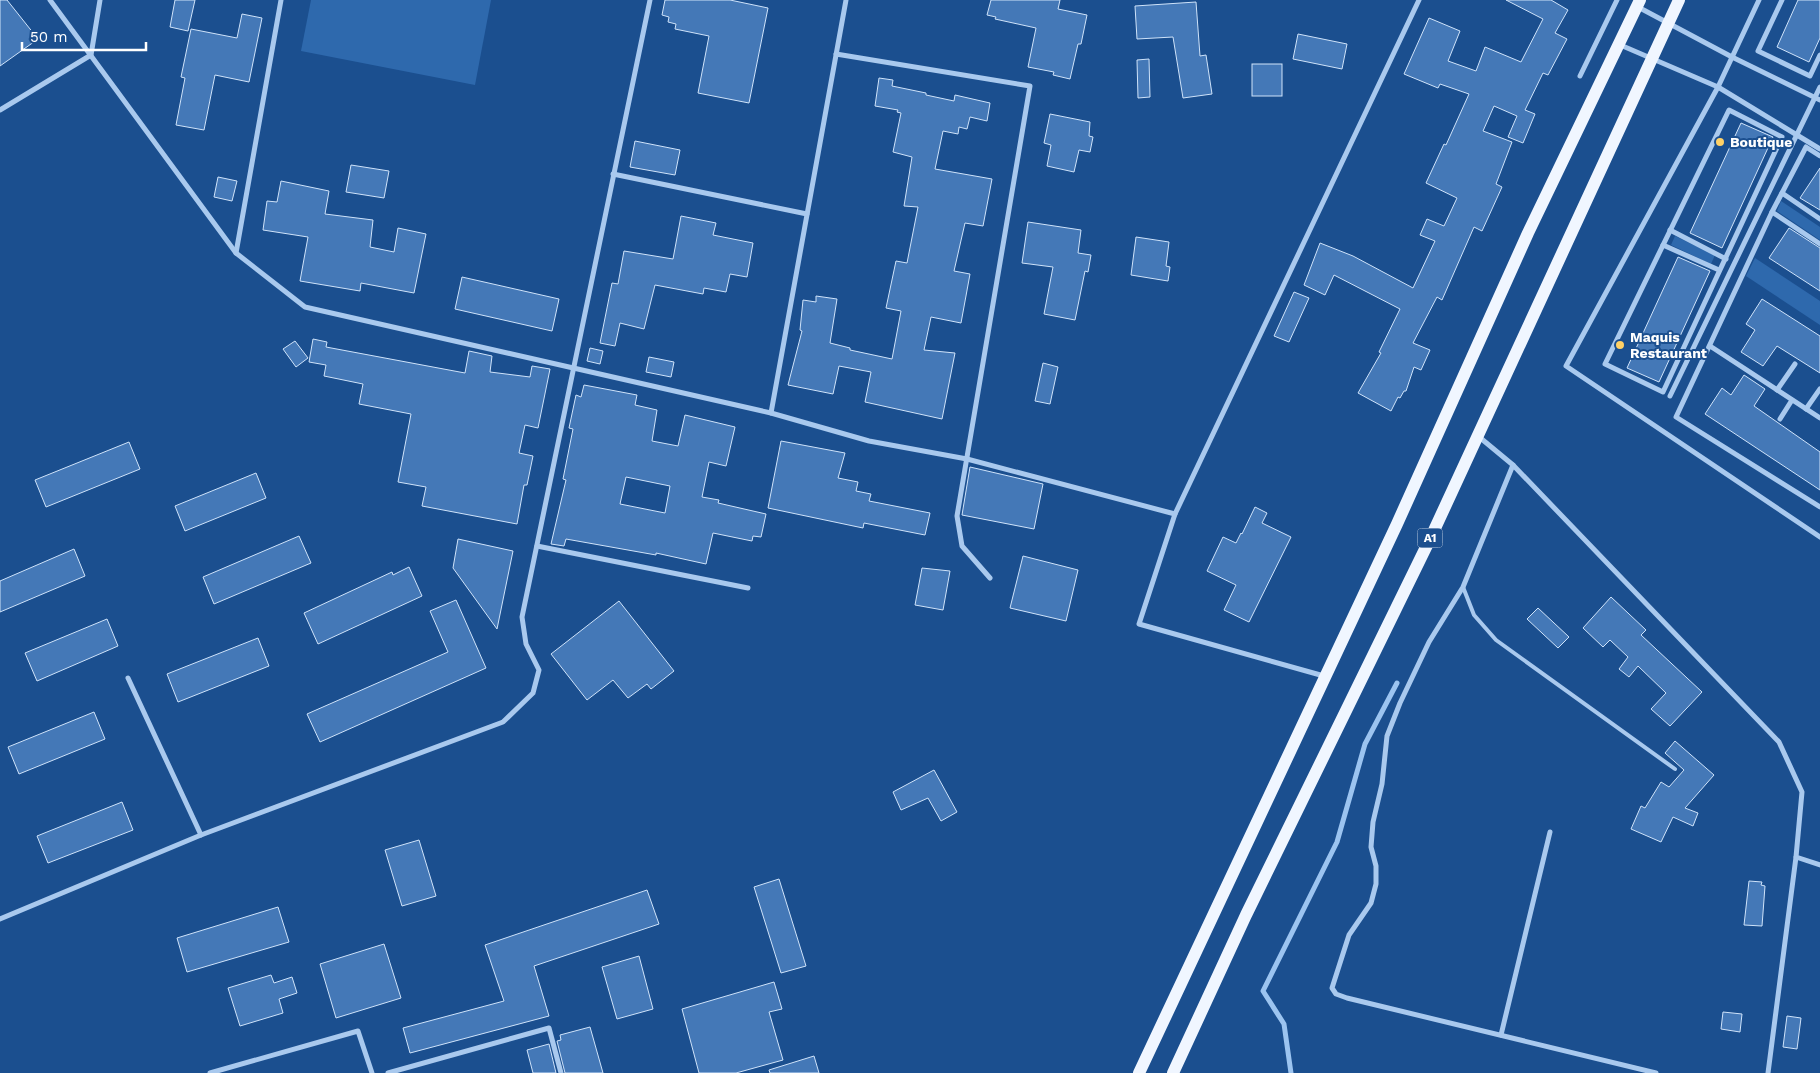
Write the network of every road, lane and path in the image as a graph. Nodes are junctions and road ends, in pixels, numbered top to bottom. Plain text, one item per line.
1 (50, 0) edge
2 (100, 0) edge
3 (281, 0) edge
4 (650, 0) edge
5 (846, 0) edge
6 (1419, 0) edge
7 (1617, 0) edge
8 (1679, 0) edge
9 (1759, 0) edge
10 (1782, 0) edge
11 (1638, 3) edge
12 (1669, 22) junction
13 (1618, 43) junction
14 (836, 54) junction
15 (91, 55) junction
16 (1820, 56) edge
17 (1732, 57) junction
18 (1652, 58) junction
19 (1580, 76) dead end
20 (1718, 87) junction
21 (1820, 87) edge
22 (1818, 99) edge
23 (0, 110) edge
24 (1795, 135) junction
25 (1820, 150) edge
26 (1820, 156) edge
27 (614, 174) junction
28 (1782, 193) junction
29 (1772, 212) junction
30 (807, 214) junction
31 (1820, 219) edge
32 (1670, 230) junction
33 (1820, 244) edge
34 (1664, 245) junction
35 (236, 253) junction
36 (1726, 259) junction
37 (1719, 270) junction
38 (1710, 346) junction
39 (1795, 364) dead end
40 (574, 368) junction
41 (1820, 389) edge
42 (1778, 390) junction
43 (1670, 396) dead end
44 (1792, 400) junction
45 (1806, 409) junction
46 (771, 413) junction
47 (1820, 418) edge
48 (1780, 419) dead end
49 (1477, 436) junction
50 (968, 459) junction
51 (1513, 465) junction
52 (1820, 507) edge
53 (1175, 514) junction
54 (1820, 537) edge
55 (537, 546) junction
56 (990, 578) dead end
57 (1463, 587) junction
58 (748, 588) dead end
59 (1324, 677) junction
60 (128, 678) dead end
61 (1675, 769) dead end
62 (1550, 832) dead end
63 (201, 835) junction
64 (1796, 858) junction
65 (1820, 865) edge
66 (0, 919) edge
67 (1501, 1035) junction
68 (210, 1073) edge
69 (372, 1073) edge
70 (388, 1073) edge
71 (561, 1073) edge
72 (1139, 1073) edge
73 (1173, 1073) edge
74 (1656, 1073) edge
75 (1768, 1073) edge

1 - 15 street
2 - 15 street
3 - 35 street
4 - 27 street
5 - 14 street
6 - 53 street
7 - 19 street
8 - 12 main road, A1
9 - 17 street
10 - 16 street
11 - 12 street
11 - 13 main road, A1
12 - 17 street
12 - 18 main road, A1
13 - 18 street
13 - 59 main road, A1
14 - 30 street
14 - 50 street
15 - 23 street
15 - 35 street
17 - 20 street
17 - 22 street
18 - 20 street
18 - 49 main road, A1
20 - 24 street
20 - 54 street
21 - 22 street
22 - 24 street
24 - 25 street
24 - 43 street
26 - 28 street
27 - 30 street
27 - 40 street
28 - 29 street
28 - 31 street
29 - 33 street
29 - 38 street
30 - 46 street
32 - 34 street
32 - 36 street
32 - 36 street
34 - 37 street
34 - 37 street
35 - 40 street
36 - 37 street
38 - 42 street
38 - 52 street
39 - 42 street
40 - 46 street
40 - 55 street
41 - 45 street
42 - 44 street
44 - 45 street
44 - 48 street
45 - 47 street
46 - 50 street
49 - 51 street
49 - 73 main road, A1
50 - 53 street
50 - 56 street
51 - 57 street
51 - 64 street
53 - 59 street
55 - 58 street
55 - 63 street
57 - 61 lane
57 - 67 street
59 - 72 main road, A1
60 - 63 street
62 - 67 street
63 - 66 street
64 - 65 street
64 - 75 street
67 - 74 street
68 - 69 street
70 - 71 street

